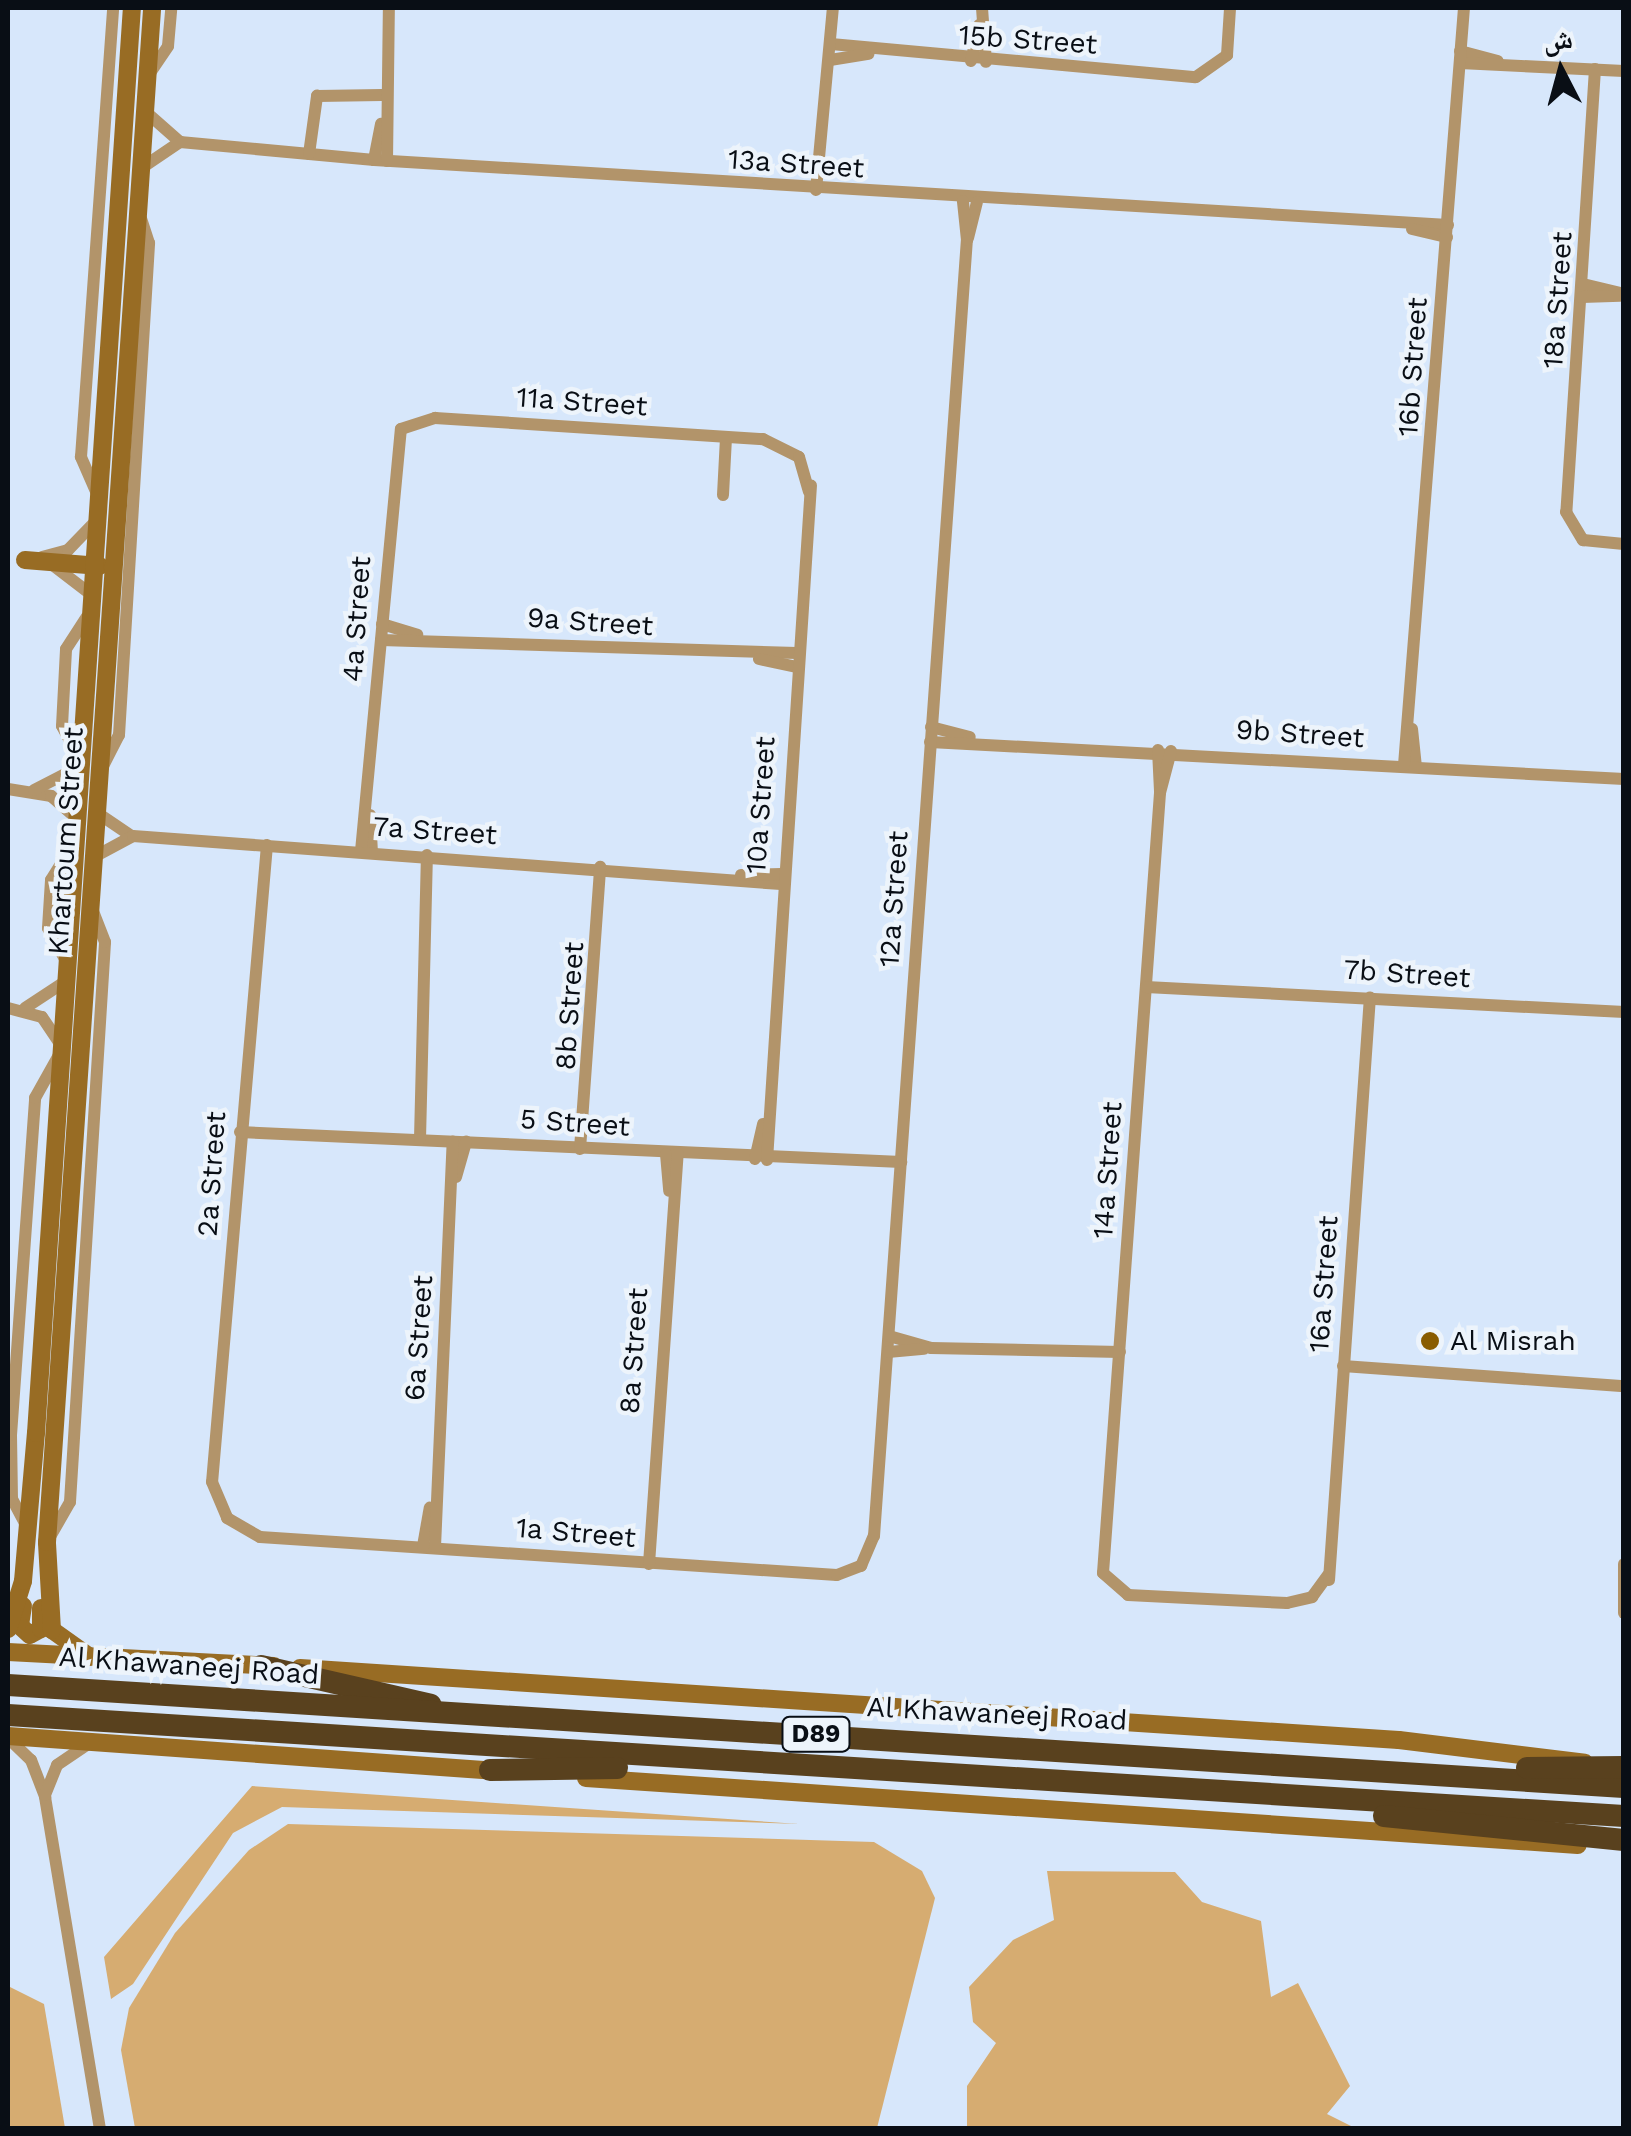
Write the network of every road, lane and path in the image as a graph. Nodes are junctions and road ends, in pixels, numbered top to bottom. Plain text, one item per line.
1 (113, 8) edge
2 (132, 8) edge
3 (152, 8) edge
4 (171, 8) edge
5 (389, 8) edge
6 (833, 8) edge
7 (1230, 8) edge
8 (1464, 8) edge
9 (982, 12) edge
10 (831, 44) junction
11 (872, 54) junction
12 (1460, 57) junction
13 (830, 60) junction
14 (979, 61) junction
15 (1600, 69) junction
16 (1624, 71) edge
17 (148, 76) junction
18 (382, 95) junction
19 (146, 112) junction
20 (180, 142) junction
21 (310, 154) junction
22 (381, 161) junction
23 (142, 167) junction
24 (821, 191) junction
25 (970, 202) junction
26 (139, 214) junction
27 (1448, 231) junction
28 (1583, 290) junction
29 (1624, 295) edge
30 (401, 429) joint
31 (726, 436) junction
32 (803, 456) joint
33 (723, 495) dead end
34 (98, 496) junction
35 (95, 522) junction
36 (1620, 544) edge
37 (16, 559) edge
38 (90, 562) junction
39 (88, 592) junction
40 (382, 624) junction
41 (420, 636) junction
42 (381, 640) junction
43 (797, 660) junction
44 (102, 690) junction
45 (930, 735) junction
46 (1164, 750) junction
47 (77, 762) junction
48 (1410, 765) junction
49 (98, 776) junction
50 (1624, 779) edge
51 (8, 789) edge
52 (31, 790) junction
53 (96, 812) junction
54 (74, 816) junction
55 (133, 836) junction
56 (260, 844) junction
57 (367, 851) junction
58 (428, 856) junction
59 (442, 856) junction
60 (93, 858) junction
61 (606, 868) junction
62 (781, 879) junction
63 (432, 891) junction
64 (90, 901) junction
65 (1147, 980) junction
66 (64, 982) junction
67 (1370, 997) junction
68 (8, 1008) edge
69 (22, 1009) junction
70 (1624, 1012) edge
71 (59, 1048) junction
72 (241, 1126) junction
73 (414, 1138) junction
74 (460, 1141) junction
75 (586, 1149) junction
76 (672, 1154) junction
77 (761, 1160) junction
78 (52, 1162) junction
79 (901, 1169) junction
80 (70, 1210) junction
81 (889, 1336) junction
82 (932, 1348) junction
83 (888, 1352) junction
84 (1120, 1358) junction
85 (1343, 1366) junction
86 (1624, 1386) edge
87 (235, 1520) joint
88 (27, 1527) junction
89 (47, 1542) junction
90 (429, 1546) junction
91 (866, 1559) joint
92 (644, 1564) junction
93 (1624, 1564) edge
94 (22, 1581) junction
95 (46, 1585) junction
96 (1623, 1590) edge
97 (1287, 1603) joint
98 (1624, 1613) edge
99 (8, 1629) edge
100 (8, 1652) edge
101 (90, 1657) junction
102 (261, 1666) junction
103 (8, 1685) edge
104 (8, 1714) edge
105 (448, 1714) junction
106 (8, 1737) edge
107 (91, 1742) junction
108 (752, 1764) junction
109 (1594, 1767) junction
110 (1624, 1768) edge
111 (490, 1770) junction
112 (1437, 1775) junction
113 (1624, 1787) edge
114 (44, 1797) junction
115 (1349, 1801) junction
116 (1624, 1816) edge
117 (1624, 1843) edge
118 (100, 2128) edge

1 - 34 street
2 - 34 main road, Khartoum Street
3 - 17 main road, Khartoum Street
4 - 17 street
5 - 18 street
6 - 10 street
7 - 14 street, 15b Street
8 - 12 street, 16b Street
9 - 14 street
10 - 11 street, 15b Street
10 - 13 street
11 - 13 street, 15b Street
11 - 14 street, 15b Street
12 - 15 street
12 - 27 street, 16b Street
13 - 24 street
15 - 16 street
15 - 28 street, 18a Street
17 - 19 main road, Khartoum Street
18 - 21 street
18 - 22 street
19 - 20 street
19 - 23 main road, Khartoum Street
20 - 21 street, 13a Street
20 - 23 street
21 - 22 street, 13a Street
22 - 24 street, 13a Street
23 - 26 main road, Khartoum Street
24 - 25 street, 13a Street
25 - 27 street, 13a Street
25 - 45 street, 12a Street
26 - 44 main road, Khartoum Street
26 - 49 street
27 - 48 street, 16b Street
28 - 29 street
28 - 36 street, 18a Street
30 - 31 street, 11a Street
30 - 40 street, 4a Street
31 - 32 street, 11a Street
31 - 33 street
32 - 43 street, 10a Street
34 - 35 main road, Khartoum Street
35 - 37 street
35 - 38 main road, Khartoum Street
37 - 38 main road
37 - 39 street
38 - 39 main road, Khartoum Street
38 - 44 main road
39 - 47 main road, Khartoum Street
40 - 41 street, 9a Street
40 - 42 street, 4a Street
41 - 42 street, 9a Street
41 - 43 street, 9a Street
42 - 57 street, 4a Street
43 - 62 street, 10a Street
44 - 49 main road, Khartoum Street
45 - 46 street, 9b Street
45 - 79 street, 12a Street
46 - 48 street, 9b Street
46 - 65 street, 14a Street
47 - 52 street
47 - 54 main road, Khartoum Street
48 - 50 street, 9b Street
49 - 53 main road, Khartoum Street
51 - 52 street
52 - 54 street
53 - 55 street, 7a Street
53 - 60 main road, Khartoum Street
54 - 66 main road, Khartoum Street
55 - 56 street, 7a Street
55 - 60 street
56 - 57 street, 7a Street
56 - 72 street, 2a Street
57 - 58 street, 7a Street
58 - 59 street, 7a Street
58 - 63 street
59 - 61 street, 7a Street
59 - 63 street
60 - 64 main road, Khartoum Street
61 - 62 street, 7a Street
61 - 75 street, 8b Street
62 - 77 street, 10a Street
63 - 73 street
64 - 80 main road, Khartoum Street
64 - 89 street
65 - 67 street, 7b Street
65 - 84 street, 14a Street
66 - 69 street
66 - 71 main road, Khartoum Street
67 - 70 street, 7b Street
67 - 85 street, 16a Street
68 - 69 street
69 - 71 street
71 - 78 main road, Khartoum Street
71 - 88 street
72 - 73 street, 5 Street
72 - 87 street, 2a Street
73 - 74 street, 5 Street
74 - 75 street, 5 Street
74 - 90 street, 6a Street
75 - 76 street, 5 Street
76 - 77 street, 5 Street
76 - 92 street, 8a Street
77 - 79 street, 5 Street
78 - 80 main road
78 - 88 main road, Khartoum Street
79 - 81 street, 12a Street
80 - 89 main road, Khartoum Street
81 - 82 street
81 - 83 street, 12a Street
82 - 83 street
82 - 84 street
83 - 91 street, 12a Street
84 - 97 street, 14a Street
85 - 86 street
85 - 97 street, 16a Street
87 - 90 street, 1a Street
88 - 94 main road, Khartoum Street
89 - 95 main road, Khartoum Street
90 - 92 street, 1a Street
91 - 92 street, 1a Street
93 - 96 street
94 - 95 main road
94 - 99 main road, Khartoum Street
95 - 101 main road, Khartoum Street
96 - 98 street
100 - 101 main road
101 - 102 main road
102 - 105 highway
102 - 109 main road
103 - 105 highway, Al Khawaneej Road / D89
104 - 108 highway, D89
105 - 112 highway, Al Khawaneej Road / D89
106 - 107 main road
106 - 114 street
107 - 111 main road
107 - 114 street
108 - 111 highway
108 - 115 highway, D89
109 - 110 highway
109 - 112 highway
111 - 117 main road
112 - 113 highway, Al Khawaneej Road / D89
114 - 118 street
115 - 116 highway, D89
115 - 117 highway

